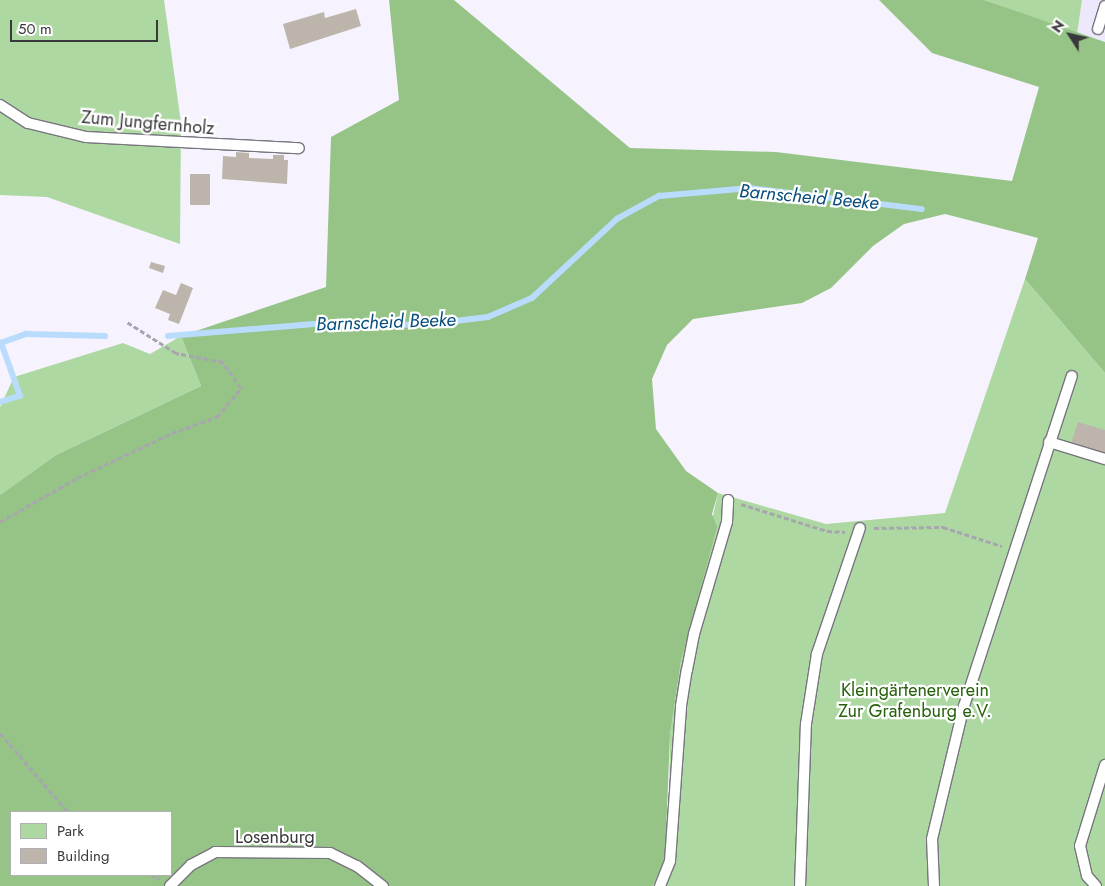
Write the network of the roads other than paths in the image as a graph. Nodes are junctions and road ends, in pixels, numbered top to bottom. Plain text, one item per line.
1 (1105, 6) edge
2 (1098, 29) dead end
3 (0, 105) edge
4 (299, 148) dead end
5 (1072, 376) dead end
6 (1048, 442) junction
7 (1105, 459) edge
8 (728, 500) road end
9 (860, 531) road end
10 (1105, 765) edge
11 (170, 886) edge
12 (383, 886) edge
13 (660, 886) edge
14 (800, 886) edge
15 (934, 886) edge
16 (1096, 886) edge

1 - 2 lane
3 - 4 lane, Zum Jungfernholz
5 - 6 lane
6 - 7 lane
6 - 15 lane
8 - 13 lane
9 - 14 lane
10 - 16 lane
11 - 12 lane, Losenburg

